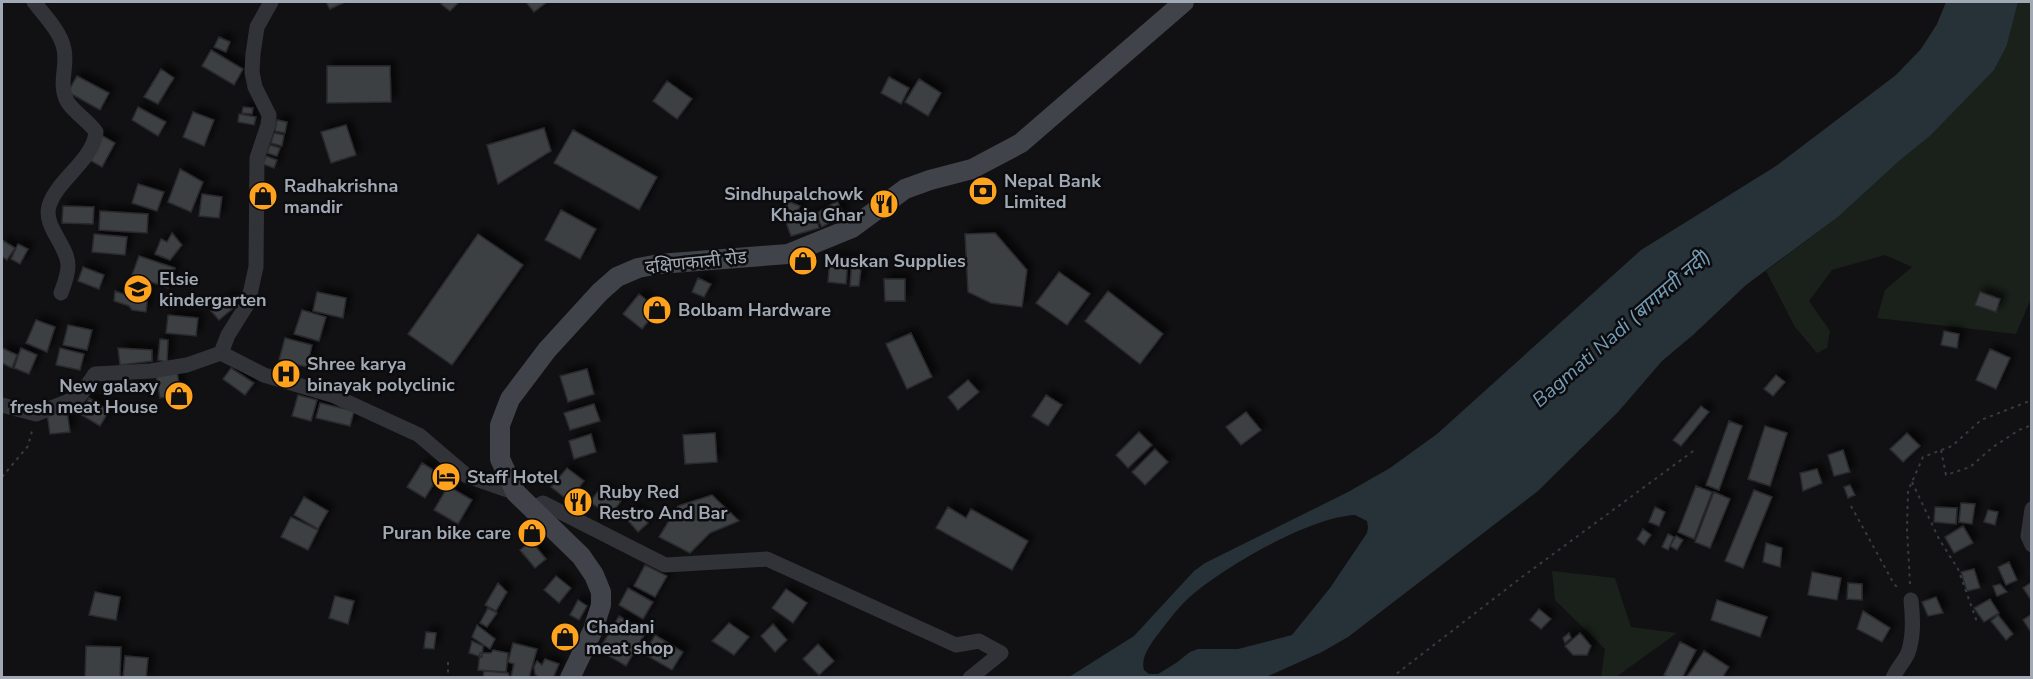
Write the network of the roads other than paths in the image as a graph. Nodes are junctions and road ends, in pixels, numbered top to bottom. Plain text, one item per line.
1 (34, 2) edge
2 (271, 2) edge
3 (1184, 2) edge
4 (62, 293) dead end
5 (221, 353) junction
6 (2, 405) edge
7 (516, 493) junction
8 (531, 508) junction
9 (2031, 509) edge
10 (2031, 545) edge
11 (1911, 600) road end
12 (570, 678) edge
13 (970, 678) edge
14 (1893, 678) edge

1 - 4 street
2 - 5 street
3 - 7 main road, दक्षिणकाली रोड
5 - 6 street
5 - 7 street
7 - 8 main road, दक्षिणकाली रोड
8 - 12 main road, दक्षिणकाली रोड
8 - 13 street
9 - 10 street
11 - 14 street

